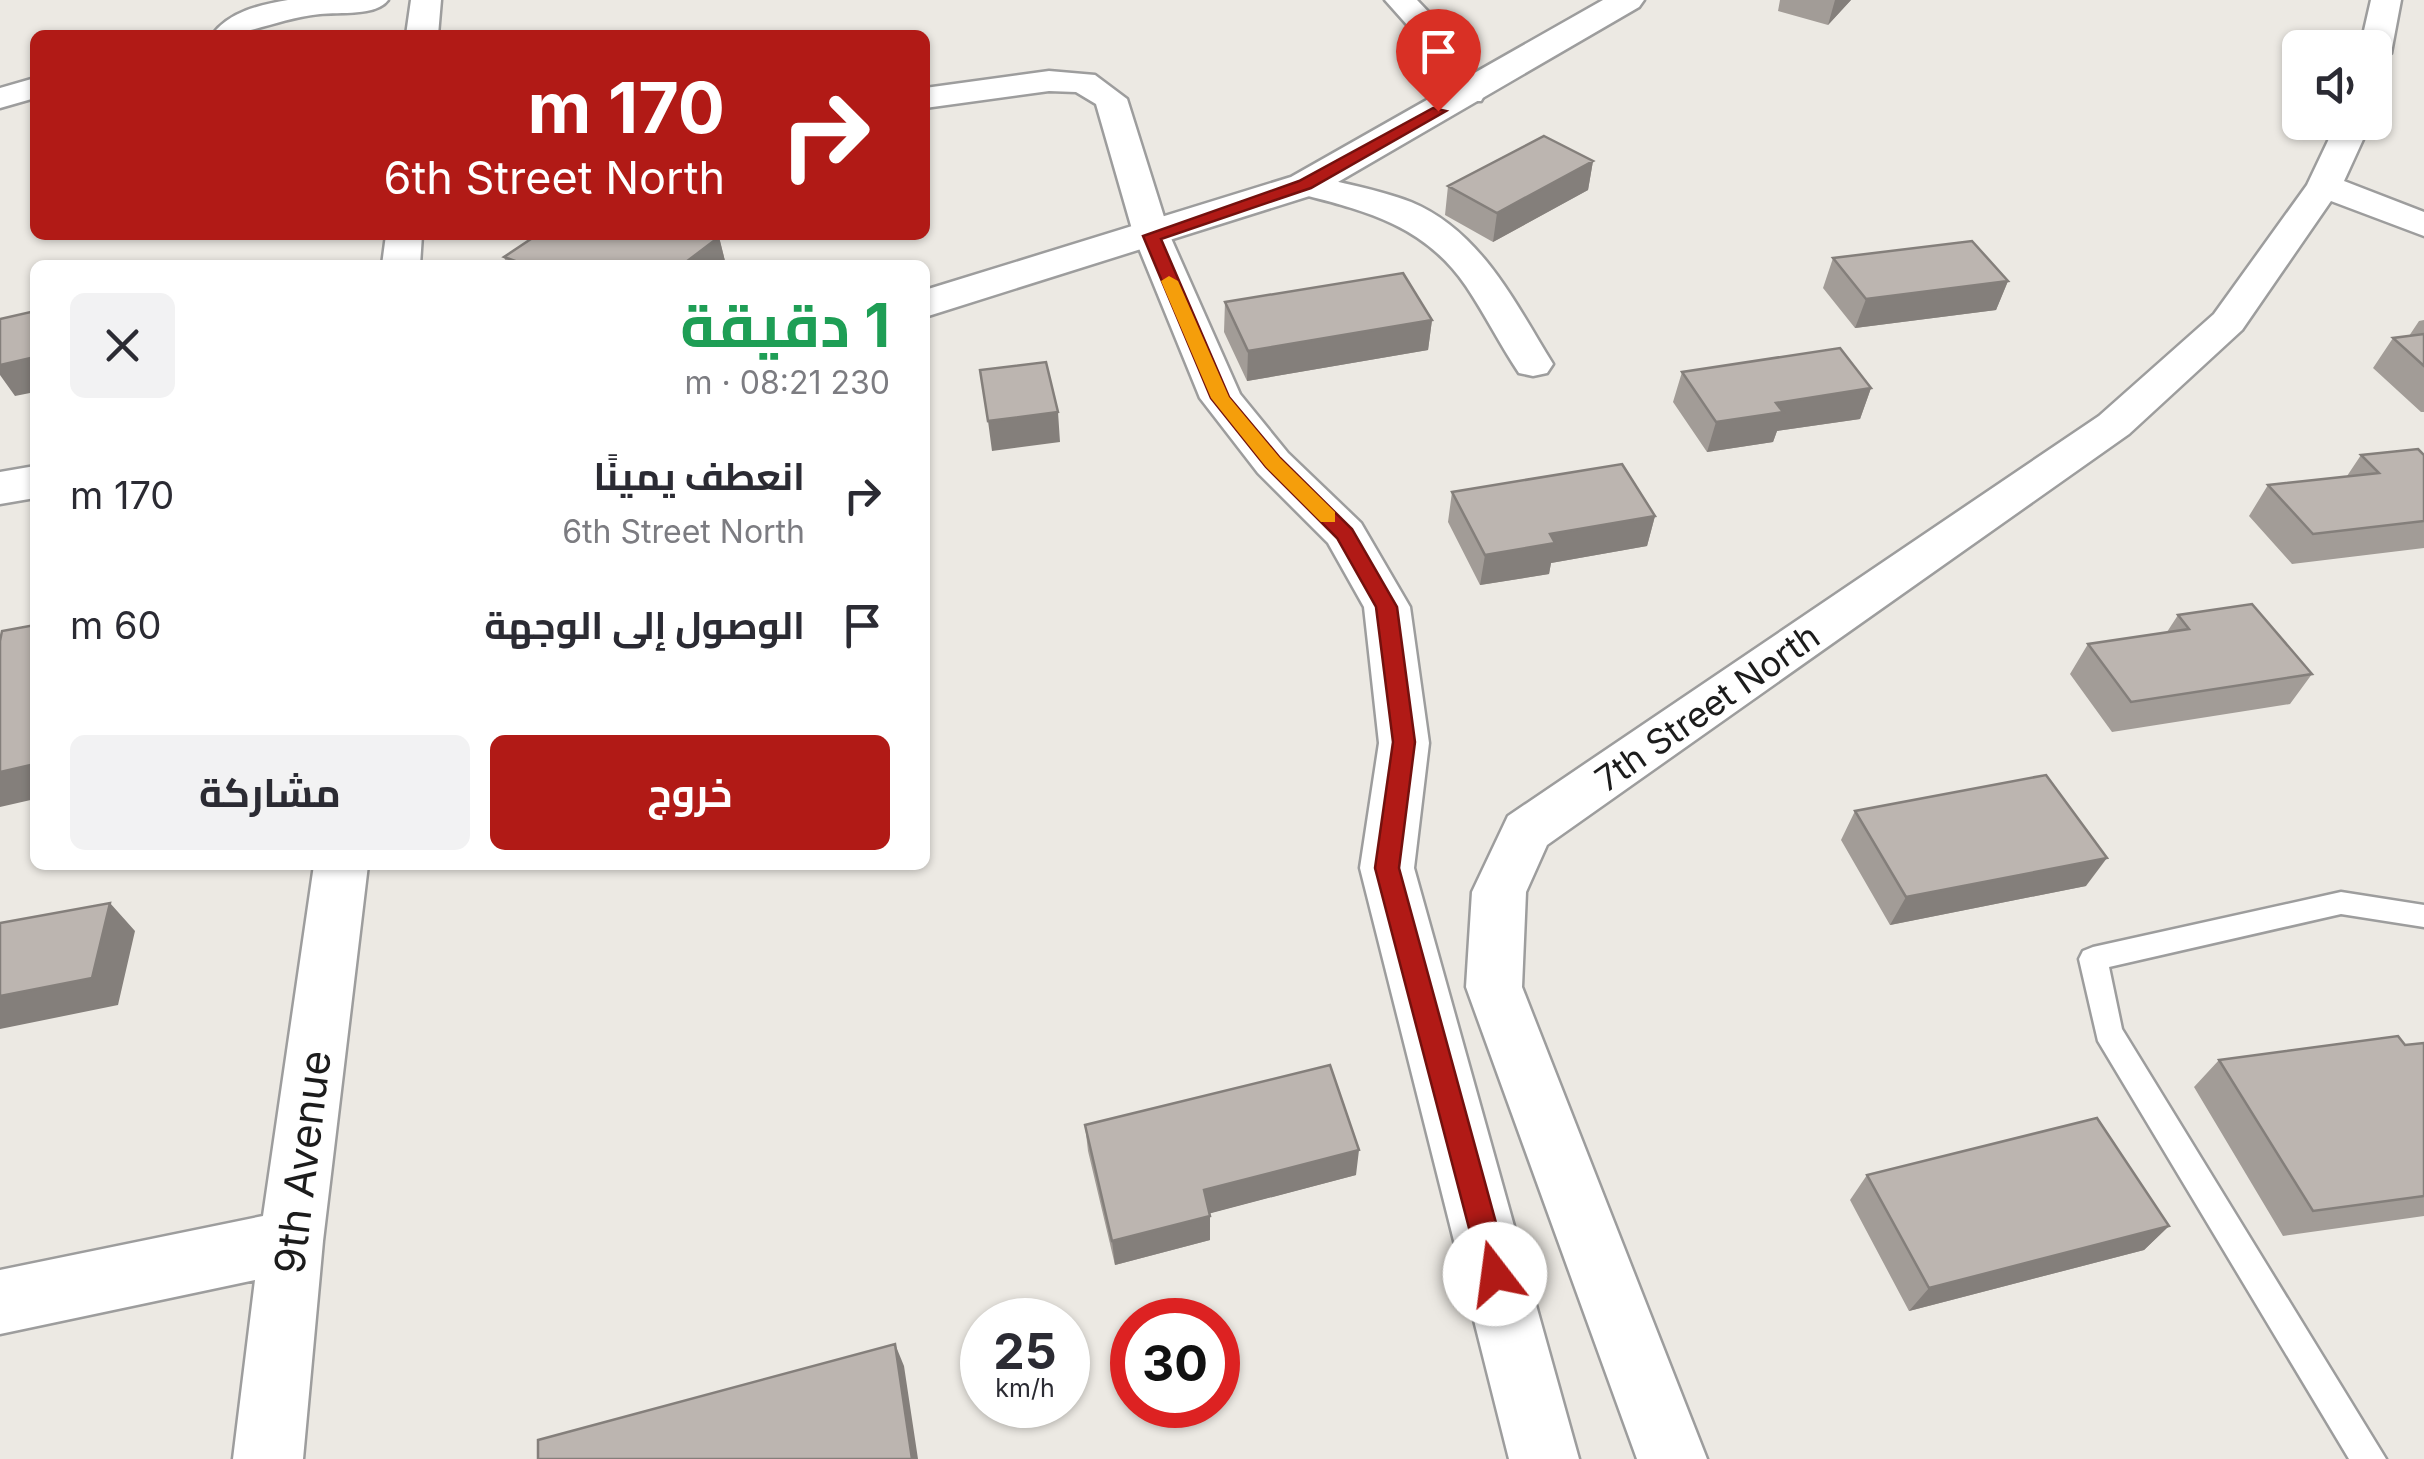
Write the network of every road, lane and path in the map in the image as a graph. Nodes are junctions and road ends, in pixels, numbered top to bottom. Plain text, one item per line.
1 (373, 0) edge
2 (426, 0) edge
3 (1400, 0) edge
4 (1627, 0) edge
5 (2386, 0) edge
6 (233, 30) edge
7 (423, 30) edge
8 (2380, 30) edge
9 (30, 89) edge
10 (1469, 94) junction
11 (930, 97) edge
12 (0, 98) edge
13 (2346, 140) edge
14 (1305, 185) junction
15 (2324, 186) junction
16 (2424, 224) edge
17 (1152, 236) junction
18 (930, 303) edge
19 (1533, 364) dead end
20 (30, 483) edge
21 (0, 488) edge
22 (339, 870) edge
23 (2424, 916) edge
24 (291, 1241) junction
25 (0, 1302) edge
26 (268, 1459) edge
27 (1544, 1459) edge
28 (1672, 1459) edge
29 (2369, 1459) edge

1 - 6 street
2 - 7 street
3 - 10 street
4 - 10 street
5 - 8 street
9 - 12 street
10 - 14 street
11 - 17 street
13 - 15 street, 7th Street North
14 - 17 street
14 - 19 street
15 - 16 street
15 - 28 street, 7th Street North
17 - 18 street
17 - 27 street
20 - 21 street
22 - 24 street, 9th Avenue
23 - 29 lane
24 - 25 street
24 - 26 street, 9th Avenue

